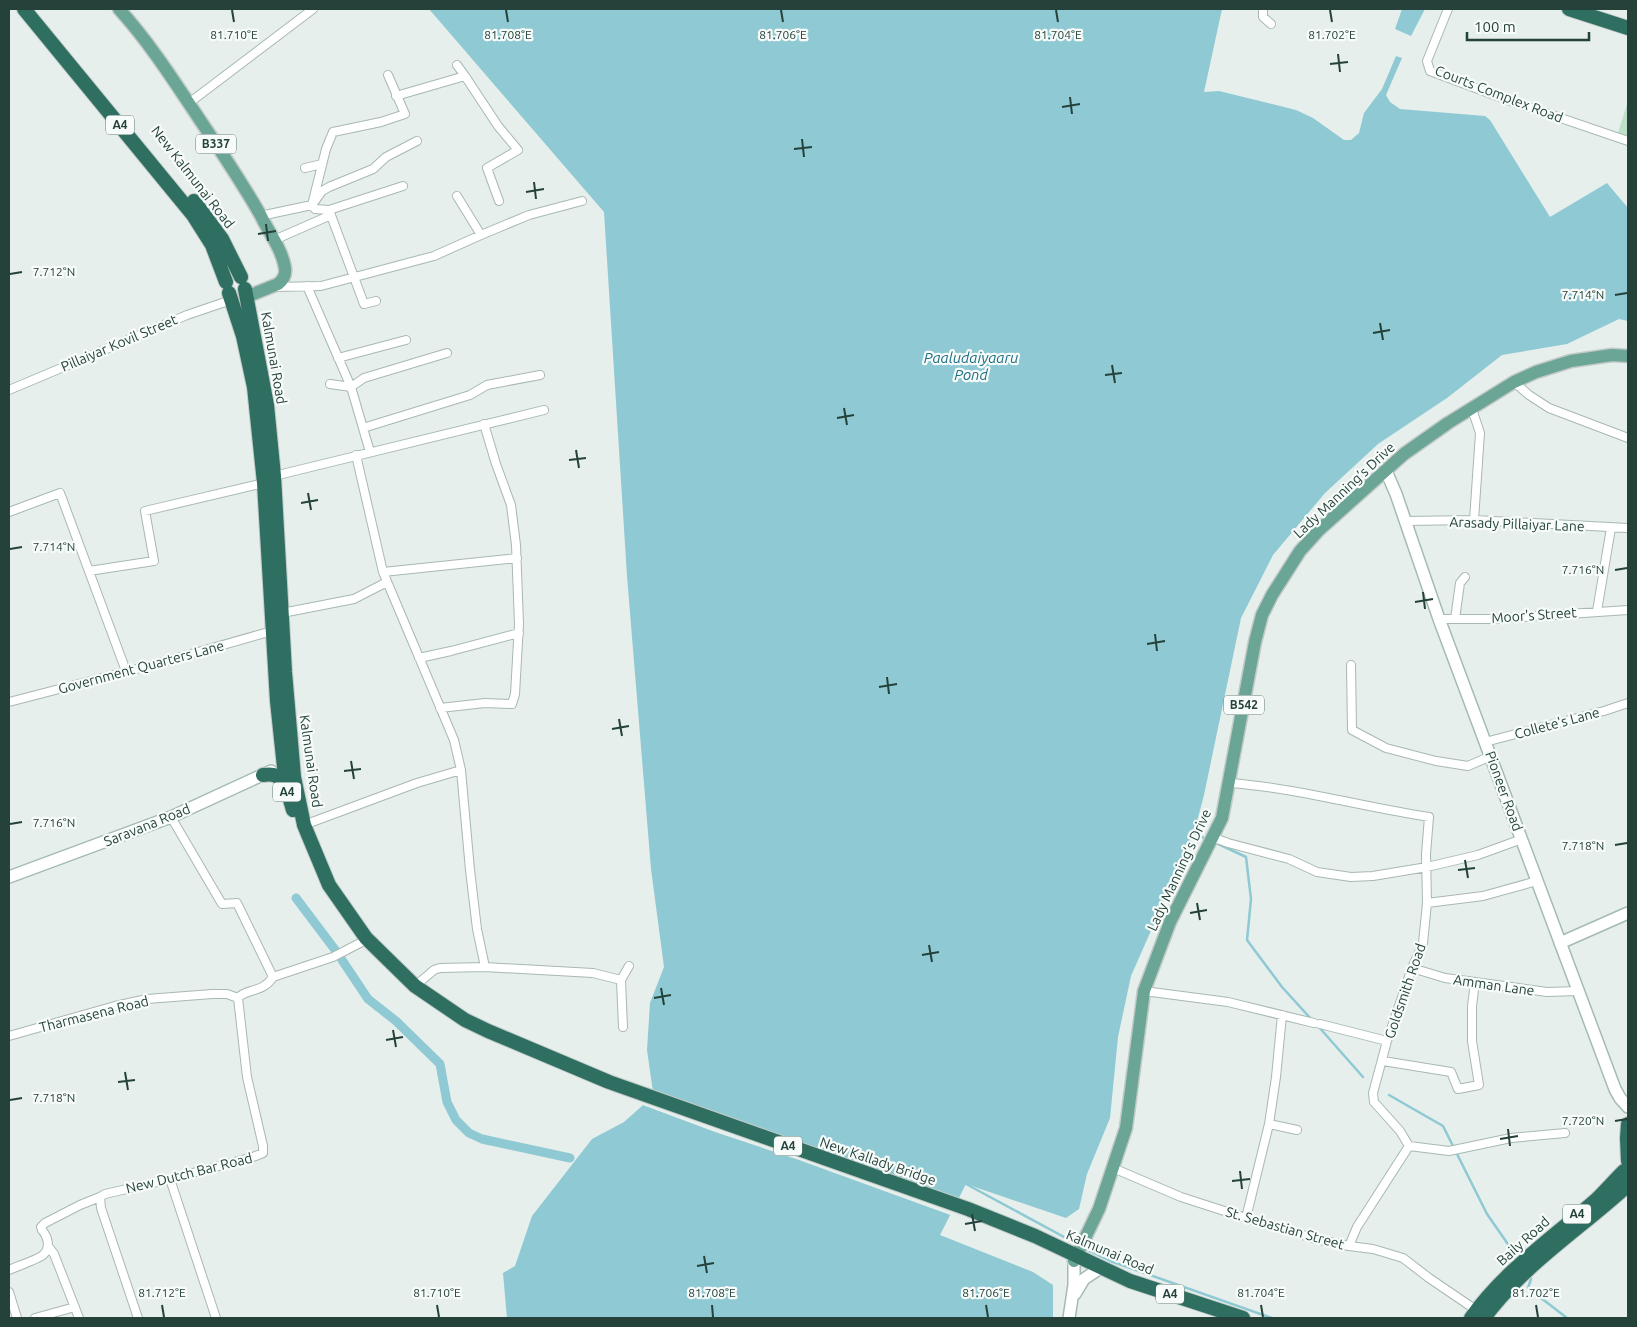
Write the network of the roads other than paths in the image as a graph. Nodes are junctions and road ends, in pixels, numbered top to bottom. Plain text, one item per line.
1 (24, 9) edge
2 (35, 9) edge
3 (119, 9) edge
4 (313, 9) edge
5 (1263, 9) edge
6 (1448, 9) edge
7 (1569, 9) edge
8 (1271, 24) dead end
9 (1628, 28) edge
10 (457, 65) dead end
11 (388, 75) dead end
12 (464, 76) junction
13 (396, 96) junction
14 (189, 103) junction
15 (417, 141) dead end
16 (1628, 141) edge
17 (322, 164) junction
18 (305, 168) dead end
19 (403, 186) dead end
20 (457, 196) dead end
21 (499, 201) dead end
22 (582, 201) dead end
23 (312, 205) junction
24 (330, 213) junction
25 (260, 216) junction
26 (480, 234) junction
27 (274, 240) junction
28 (354, 277) junction
29 (307, 286) junction
30 (245, 287) junction
31 (271, 287) junction
32 (229, 291) junction
33 (376, 301) dead end
34 (406, 340) dead end
35 (447, 353) dead end
36 (1628, 356) edge
37 (338, 358) junction
38 (540, 375) dead end
39 (1514, 382) junction
40 (330, 384) dead end
41 (351, 387) junction
42 (9, 390) edge
43 (1472, 409) junction
44 (544, 410) dead end
45 (484, 424) junction
46 (363, 428) junction
47 (1628, 438) edge
48 (370, 452) junction
49 (356, 455) junction
50 (1386, 471) junction
51 (269, 479) junction
52 (9, 512) edge
53 (1474, 520) junction
54 (1405, 521) junction
55 (1611, 528) junction
56 (1628, 528) edge
57 (517, 558) junction
58 (89, 571) junction
59 (383, 572) junction
60 (1464, 577) dead end
61 (387, 582) junction
62 (1628, 610) edge
63 (1597, 611) junction
64 (282, 613) junction
65 (1440, 619) junction
66 (1455, 619) junction
67 (272, 631) junction
68 (519, 633) junction
69 (419, 658) junction
70 (1351, 665) dead end
71 (126, 671) junction
72 (9, 702) edge
73 (1628, 702) edge
74 (440, 708) junction
75 (1486, 742) junction
76 (1490, 756) junction
77 (283, 766) junction
78 (461, 770) junction
79 (263, 775) junction
80 (1230, 783) junction
81 (286, 786) junction
82 (172, 817) junction
83 (304, 825) junction
84 (1212, 837) junction
85 (1522, 839) junction
86 (1427, 867) junction
87 (9, 877) edge
88 (1537, 881) junction
89 (1427, 903) junction
90 (1628, 913) edge
91 (363, 940) junction
92 (1560, 943) junction
93 (629, 966) dead end
94 (485, 967) junction
95 (1412, 968) junction
96 (273, 978) junction
97 (621, 980) junction
98 (1475, 982) junction
99 (415, 986) junction
100 (1578, 991) junction
101 (1144, 992) junction
102 (238, 998) junction
103 (1282, 1015) junction
104 (623, 1027) dead end
105 (9, 1036) edge
106 (1387, 1041) junction
107 (1383, 1061) junction
108 (608, 1085) junction
109 (1628, 1107) edge
110 (1269, 1124) junction
111 (1628, 1124) edge
112 (1297, 1130) dead end
113 (1565, 1133) dead end
114 (1409, 1146) junction
115 (1113, 1168) junction
116 (1627, 1168) edge
117 (170, 1179) junction
118 (1628, 1185) edge
119 (100, 1197) junction
120 (967, 1212) junction
121 (1246, 1218) junction
122 (1086, 1237) junction
123 (48, 1246) junction
124 (1349, 1246) junction
125 (1063, 1250) junction
126 (1075, 1259) junction
127 (9, 1270) edge
128 (1096, 1271) junction
129 (9, 1292) edge
130 (1073, 1298) junction
131 (76, 1307) junction
132 (1482, 1316) edge
133 (17, 1318) edge
134 (35, 1318) edge
135 (79, 1318) edge
136 (138, 1318) edge
137 (216, 1318) edge
138 (1069, 1318) edge
139 (1218, 1318) edge
140 (1243, 1318) edge

1 - 32 highway, New Kalmunai Road / A4
2 - 30 highway, New Kalmunai Road / A4
3 - 14 main road, B337
4 - 14 street
5 - 8 street
6 - 16 street, Courts Complex Road
7 - 9 highway
10 - 12 street
11 - 13 street
12 - 13 street
12 - 21 street
13 - 17 street
14 - 25 main road, B337
15 - 23 street
17 - 18 street
17 - 23 street
19 - 24 street
20 - 26 street
22 - 26 street
23 - 24 street
23 - 25 street
24 - 27 street
24 - 28 street
25 - 27 main road, B337
26 - 28 street
27 - 31 main road, B337
28 - 29 street
28 - 33 street
29 - 31 street
29 - 37 street
30 - 31 main road
30 - 32 highway
30 - 51 highway, Kalmunai Road / A4
32 - 42 street, Pillaiyar Kovil Street
32 - 51 highway, Kalmunai Road / A4
34 - 37 street
35 - 41 street
36 - 39 main road, Lady Manning’s Drive / B542
37 - 41 street
38 - 46 street
39 - 43 main road, Lady Manning’s Drive / B542
39 - 47 street
40 - 41 street
41 - 46 street
43 - 50 main road, Lady Manning’s Drive / B542
43 - 53 street
44 - 45 street
45 - 48 street
45 - 57 street
46 - 48 street
48 - 49 street
49 - 51 street
49 - 59 street
50 - 54 main road, Pioneer Road
50 - 80 main road, Lady Manning’s Drive / B542
51 - 58 street
51 - 64 highway, Kalmunai Road / A4
51 - 67 highway, Kalmunai Road / A4
52 - 58 street
53 - 54 street, Arasady Pillaiyar Lane
53 - 55 street, Arasady Pillaiyar Lane
54 - 65 main road, Pioneer Road
55 - 56 street, Arasady Pillaiyar Lane
55 - 63 street
57 - 59 street
57 - 68 street
58 - 71 street
59 - 61 street
60 - 66 street
61 - 64 street
61 - 69 street
62 - 63 street, Moor's Street
63 - 66 street, Moor's Street
64 - 83 highway, Kalmunai Road / A4
65 - 66 street, Moor's Street
65 - 75 main road, Pioneer Road
67 - 71 street, Government Quarters Lane
67 - 77 highway, Kalmunai Road / A4
68 - 69 street
68 - 74 street
69 - 74 street
70 - 76 street
71 - 72 street, Government Quarters Lane
73 - 75 street, Collete's Lane
74 - 78 street
75 - 76 main road, Pioneer Road
76 - 85 main road, Pioneer Road
77 - 79 main road, Saravana Road
77 - 81 highway, Kalmunai Road / A4
78 - 83 street
78 - 94 street
79 - 81 highway
79 - 82 main road, Saravana Road
80 - 84 main road, Lady Manning’s Drive / B542
80 - 86 street, Goldsmith Road
81 - 91 highway, Kalmunai Road / A4
82 - 87 main road, Saravana Road
82 - 96 street
83 - 91 highway, Kalmunai Road / A4
84 - 86 street
84 - 101 main road, Lady Manning’s Drive / B542
85 - 86 street
85 - 88 main road, Pioneer Road
86 - 89 street, Goldsmith Road
88 - 89 street
88 - 92 main road, Pioneer Road
89 - 95 street, Goldsmith Road
90 - 92 main road
91 - 96 street
91 - 99 highway, Kalmunai Road / A4
91 - 108 highway, Kalmunai Road / A4
92 - 100 main road, Pioneer Road
93 - 97 street
94 - 97 street
94 - 99 street
95 - 98 street, Amman Lane
95 - 106 street, Goldsmith Road
96 - 102 street
97 - 104 street
98 - 100 street, Amman Lane
98 - 107 street
99 - 108 highway, Kalmunai Road / A4
100 - 109 main road, Pioneer Road
101 - 103 street
101 - 115 main road, Lady Manning’s Drive / B542
102 - 105 street, Tharmasena Road
102 - 117 street, New Dutch Bar Road
103 - 106 street
103 - 110 street
106 - 107 street, Goldsmith Road
107 - 114 street, Goldsmith Road
108 - 120 highway, New Kallady Bridge / A4
110 - 112 street
110 - 121 street
111 - 116 highway, A4
113 - 114 street
114 - 124 street
115 - 121 street, St. Sebastian Street
115 - 122 main road, Lady Manning’s Drive / B542
116 - 132 highway, Baily Road / A4
117 - 119 street, New Dutch Bar Road
117 - 137 street
118 - 132 highway, Baily Road / A4
119 - 123 street, New Dutch Bar Road
119 - 136 street
120 - 125 highway, Kalmunai Road / A4
120 - 126 highway, Kalmunai Road / A4
121 - 124 street, St. Sebastian Street
122 - 125 main road
122 - 126 main road, Lady Manning’s Drive / B542
123 - 127 street
123 - 131 street
124 - 132 street, St. Sebastian Street
125 - 126 highway, Kalmunai Road / A4
126 - 128 highway, Kalmunai Road / A4
126 - 130 main road
126 - 140 highway, Kalmunai Road / A4
128 - 130 main road
128 - 139 highway, Kalmunai Road / A4
129 - 133 street
130 - 138 main road
131 - 134 street
131 - 135 street

